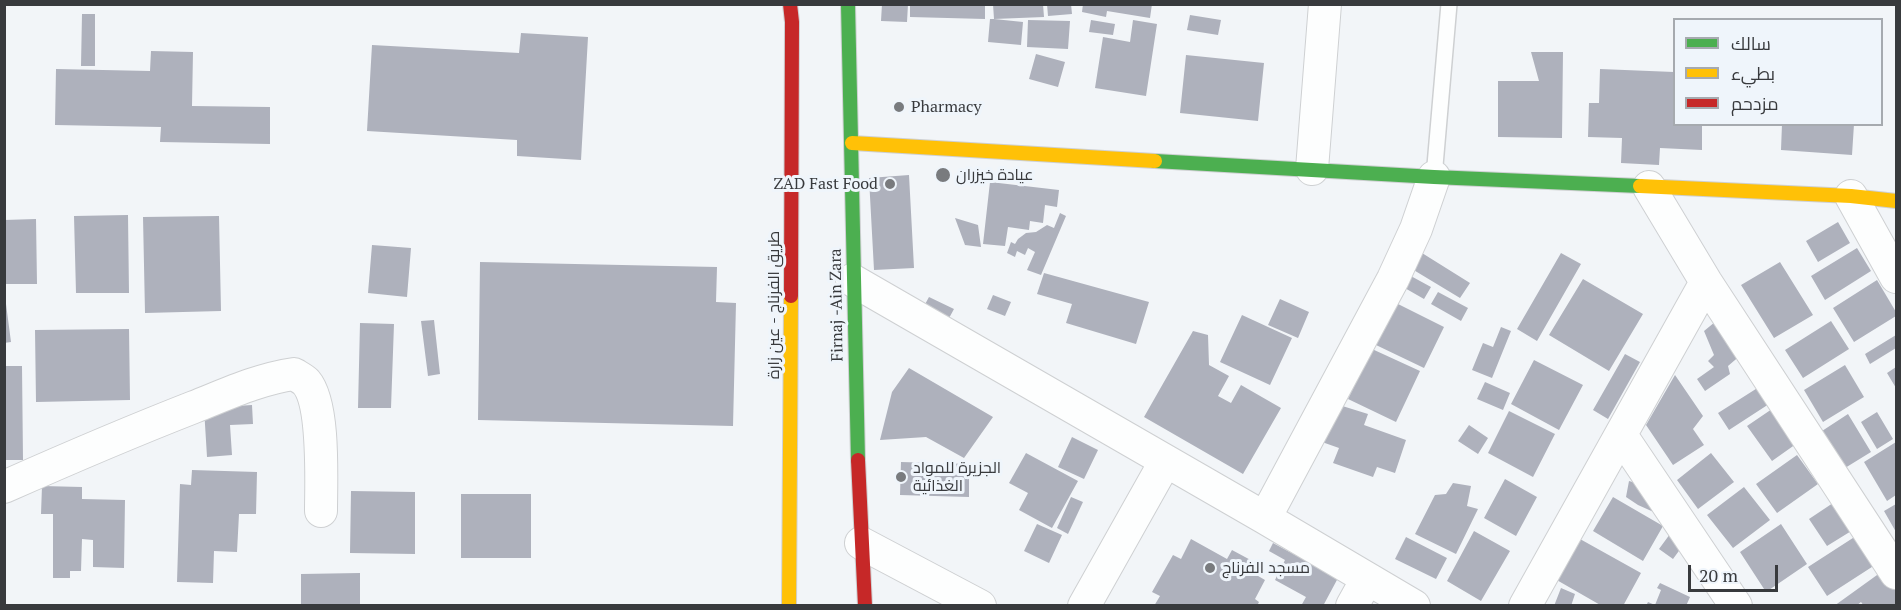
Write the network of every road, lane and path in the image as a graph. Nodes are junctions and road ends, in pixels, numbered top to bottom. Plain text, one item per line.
1 (848, 4) edge
2 (1325, 4) edge
3 (1449, 4) edge
4 (786, 10) edge
5 (852, 143) junction
6 (1312, 169) junction
7 (1434, 177) junction
8 (1649, 187) junction
9 (1851, 196) junction
10 (1896, 201) edge
11 (1896, 277) edge
12 (852, 280) junction
13 (1706, 282) junction
14 (1621, 435) junction
15 (1165, 462) junction
16 (4, 487) edge
17 (321, 511) dead end
18 (1265, 518) junction
19 (861, 543) junction
20 (1896, 573) edge
21 (1367, 579) junction
22 (789, 606) edge
23 (865, 606) edge
24 (980, 606) edge
25 (1084, 606) edge
26 (1352, 606) edge
27 (1414, 606) edge
28 (1525, 606) edge
29 (1736, 606) edge

1 - 5 main road, Firnaj -Ain Zara
2 - 6 street
3 - 7 lane
4 - 22 main road, طريق الفرناج - عين زارة
5 - 6 main road
5 - 12 main road, Firnaj -Ain Zara
6 - 7 main road
7 - 8 main road
7 - 18 street
8 - 9 main road
8 - 13 street
9 - 10 main road
9 - 11 street
12 - 15 street
12 - 19 main road, Firnaj -Ain Zara
13 - 14 street
13 - 20 street
14 - 28 street
14 - 29 street
15 - 18 street
15 - 25 street
16 - 17 street
18 - 21 street
19 - 23 main road, Firnaj -Ain Zara
19 - 24 street
21 - 26 street
21 - 27 street

